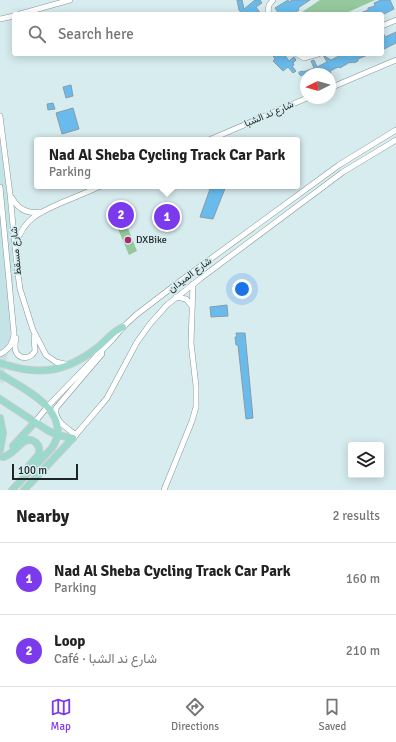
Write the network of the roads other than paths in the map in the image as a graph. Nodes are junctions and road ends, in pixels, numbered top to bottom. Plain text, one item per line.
1 (70, 0) edge
2 (273, 0) edge
3 (27, 12) edge
4 (269, 12) edge
5 (12, 16) edge
6 (0, 19) edge
7 (396, 20) edge
8 (384, 25) edge
9 (300, 56) edge
10 (311, 56) edge
11 (396, 60) edge
12 (336, 85) edge
13 (300, 101) edge
14 (0, 116) edge
15 (396, 130) edge
16 (216, 137) edge
17 (396, 140) edge
18 (0, 187) edge
19 (94, 189) edge
20 (10, 194) junction
21 (43, 211) junction
22 (16, 251) junction
23 (193, 284) junction
24 (176, 297) junction
25 (192, 306) junction
26 (123, 327) junction
27 (14, 330) junction
28 (34, 330) junction
29 (113, 339) junction
30 (0, 354) edge
31 (0, 363) edge
32 (70, 365) junction
33 (0, 374) edge
34 (0, 399) edge
35 (48, 406) junction
36 (0, 418) edge
37 (35, 422) junction
38 (57, 435) junction
39 (74, 437) junction
40 (0, 450) edge
41 (2, 459) edge
42 (26, 475) junction
43 (12, 490) edge
44 (24, 490) edge
45 (164, 490) edge

1 - 3 street
2 - 4 street
5 - 6 street
7 - 8 street
9 - 10 street
11 - 12 street
13 - 16 street, شارع ند الشبا
14 - 20 street, شارع مسقط
15 - 26 street, شارع الميدان
17 - 23 street, شارع الميدان
18 - 27 street, شارع مسقط
19 - 21 street
20 - 21 street
20 - 22 street, شارع مسقط
21 - 22 street
22 - 28 street, شارع مسقط
23 - 24 street, شارع الميدان
23 - 25 street
24 - 25 street
24 - 39 street, شارع الميدان
25 - 45 street
26 - 29 street, شارع الميدان
26 - 32 main road
27 - 28 street
27 - 30 street, شارع مسقط
28 - 32 street, شارع مسقط
29 - 35 street, شارع الميدان
29 - 39 street
31 - 32 main road
33 - 35 main road
34 - 37 main road
35 - 37 street, شارع الميدان
35 - 38 main road
36 - 40 main road
37 - 38 main road
37 - 41 main road
38 - 39 main road
38 - 42 main road
39 - 44 main road, شارع الميدان
41 - 42 main road
42 - 43 main road

